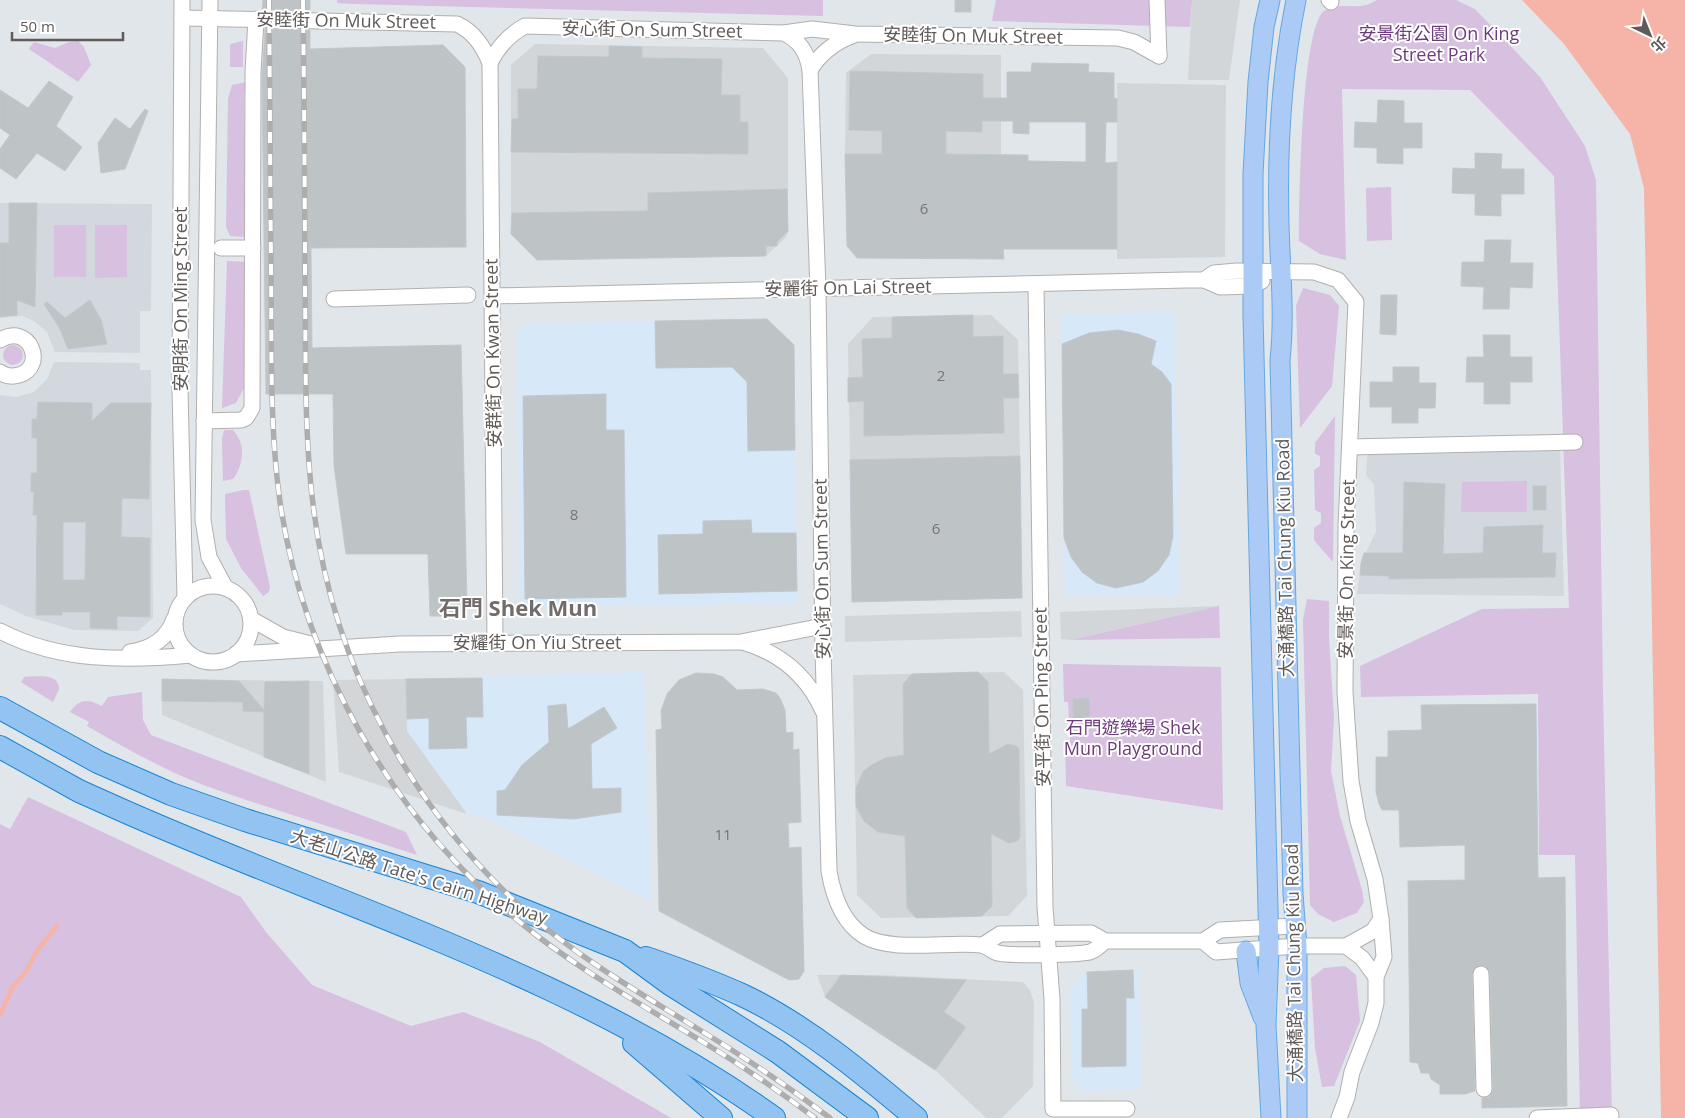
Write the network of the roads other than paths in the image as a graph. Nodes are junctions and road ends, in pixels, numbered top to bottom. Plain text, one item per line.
1 (182, 0) edge
2 (210, 0) edge
3 (1157, 0) edge
4 (1270, 0) edge
5 (1296, 0) edge
6 (182, 18) junction
7 (209, 19) junction
8 (256, 20) junction
9 (784, 33) junction
10 (855, 34) junction
11 (490, 63) junction
12 (810, 70) junction
13 (221, 248) dead end
14 (252, 248) junction
15 (1281, 270) junction
16 (1253, 278) junction
17 (1036, 285) junction
18 (818, 289) junction
19 (468, 296) dead end
20 (493, 296) junction
21 (334, 299) dead end
22 (0, 340) edge
23 (0, 372) edge
24 (204, 421) junction
25 (1575, 442) dead end
26 (1350, 447) junction
27 (225, 587) junction
28 (185, 597) junction
29 (175, 615) junction
30 (251, 620) junction
31 (823, 626) junction
32 (0, 632) edge
33 (741, 642) junction
34 (495, 643) junction
35 (334, 648) junction
36 (68, 653) junction
37 (236, 654) junction
38 (191, 656) junction
39 (0, 708) edge
40 (824, 715) junction
41 (0, 748) edge
42 (1382, 919) junction
43 (1295, 926) junction
44 (1268, 927) junction
45 (1046, 933) junction
46 (1106, 941) junction
47 (1203, 941) junction
48 (984, 945) junction
49 (1296, 946) junction
50 (1346, 946) junction
51 (1269, 948) junction
52 (625, 951) junction
53 (1246, 951) junction
54 (1047, 954) junction
55 (1481, 974) dead end
56 (1376, 977) junction
57 (582, 1005) junction
58 (1266, 1026) junction
59 (1484, 1089) dead end
60 (1127, 1109) dead end
61 (1611, 1115) dead end
62 (720, 1118) edge
63 (774, 1118) edge
64 (867, 1118) edge
65 (916, 1118) edge
66 (1271, 1118) edge
67 (1297, 1118) edge
68 (1339, 1118) edge
69 (1538, 1118) edge

1 - 6 street, 安明街 On Ming Street
2 - 7 street, 安明街 On Ming Street
3 - 10 street, 安睦街 On Muk Street
4 - 16 main road, 大涌橋路 Tai Chung Kiu Road
5 - 15 main road, 大涌橋路 Tai Chung Kiu Road
6 - 7 street, 安睦街 On Muk Street
6 - 28 street, 安明街 On Ming Street
7 - 8 street, 安睦街 On Muk Street
7 - 24 street, 安明街 On Ming Street
8 - 11 street, 安睦街 On Muk Street
8 - 14 street
9 - 10 street, 安睦街 On Muk Street
9 - 11 street, 安心街 On Sum Street
9 - 12 street, 安心街 On Sum Street
10 - 12 street
11 - 20 street, 安群街 On Kwan Street
12 - 18 street, 安心街 On Sum Street
13 - 14 street
14 - 24 street
15 - 16 street, 安麗街 On Lai Street
15 - 26 street, 安景街 On King Street
15 - 43 main road, 大涌橋路 Tai Chung Kiu Road
16 - 17 street, 安麗街 On Lai Street
16 - 44 main road, 大涌橋路 Tai Chung Kiu Road
17 - 18 street, 安麗街 On Lai Street
17 - 45 street, 安平街 On Ping Street
18 - 20 street, 安麗街 On Lai Street
18 - 31 street, 安心街 On Sum Street
19 - 21 street
20 - 34 street, 安群街 On Kwan Street
22 - 23 street
24 - 27 street, 安明街 On Ming Street
25 - 26 street
26 - 42 street, 安景街 On King Street
27 - 28 street
27 - 30 street, 安明街 On Ming Street
28 - 29 street
29 - 36 street
29 - 38 street
30 - 35 street, 安耀街 On Yiu Street
30 - 37 street
31 - 33 street, 安耀街 On Yiu Street
31 - 40 street, 安心街 On Sum Street
32 - 36 street
33 - 34 street, 安耀街 On Yiu Street
33 - 40 street, 安耀街 On Yiu Street
34 - 35 street, 安耀街 On Yiu Street
35 - 37 street, 安耀街 On Yiu Street
36 - 38 street
37 - 38 street
39 - 52 highway, 大老山公路 Tate's Cairn Highway
40 - 48 street, 安心街 On Sum Street
41 - 57 highway
42 - 50 street
42 - 56 street, 安景街 On King Street
43 - 44 street, 安心街 On Sum Street
43 - 49 main road, 大涌橋路 Tai Chung Kiu Road
44 - 47 street, 安心街 On Sum Street
44 - 51 main road, 大涌橋路 Tai Chung Kiu Road
45 - 46 street, 安心街 On Sum Street
45 - 48 street, 安心街 On Sum Street
45 - 54 street, 安平街 On Ping Street
46 - 47 street, 安心街 On Sum Street
46 - 54 street, 安心街 On Sum Street
47 - 53 street, 安心街 On Sum Street
48 - 54 street, 安心街 On Sum Street
49 - 50 street
49 - 51 street
49 - 67 main road, 大涌橋路 Tai Chung Kiu Road
50 - 56 street
51 - 53 street, 安心街 On Sum Street
51 - 58 main road, 大涌橋路 Tai Chung Kiu Road
52 - 64 highway, 大老山公路 Tate's Cairn Highway
52 - 65 highway
53 - 58 main road
54 - 60 street, 安平街 On Ping Street
55 - 59 street
56 - 68 street, 安景街 On King Street
57 - 62 highway
57 - 63 highway
58 - 66 main road, 大涌橋路 Tai Chung Kiu Road
61 - 69 street

